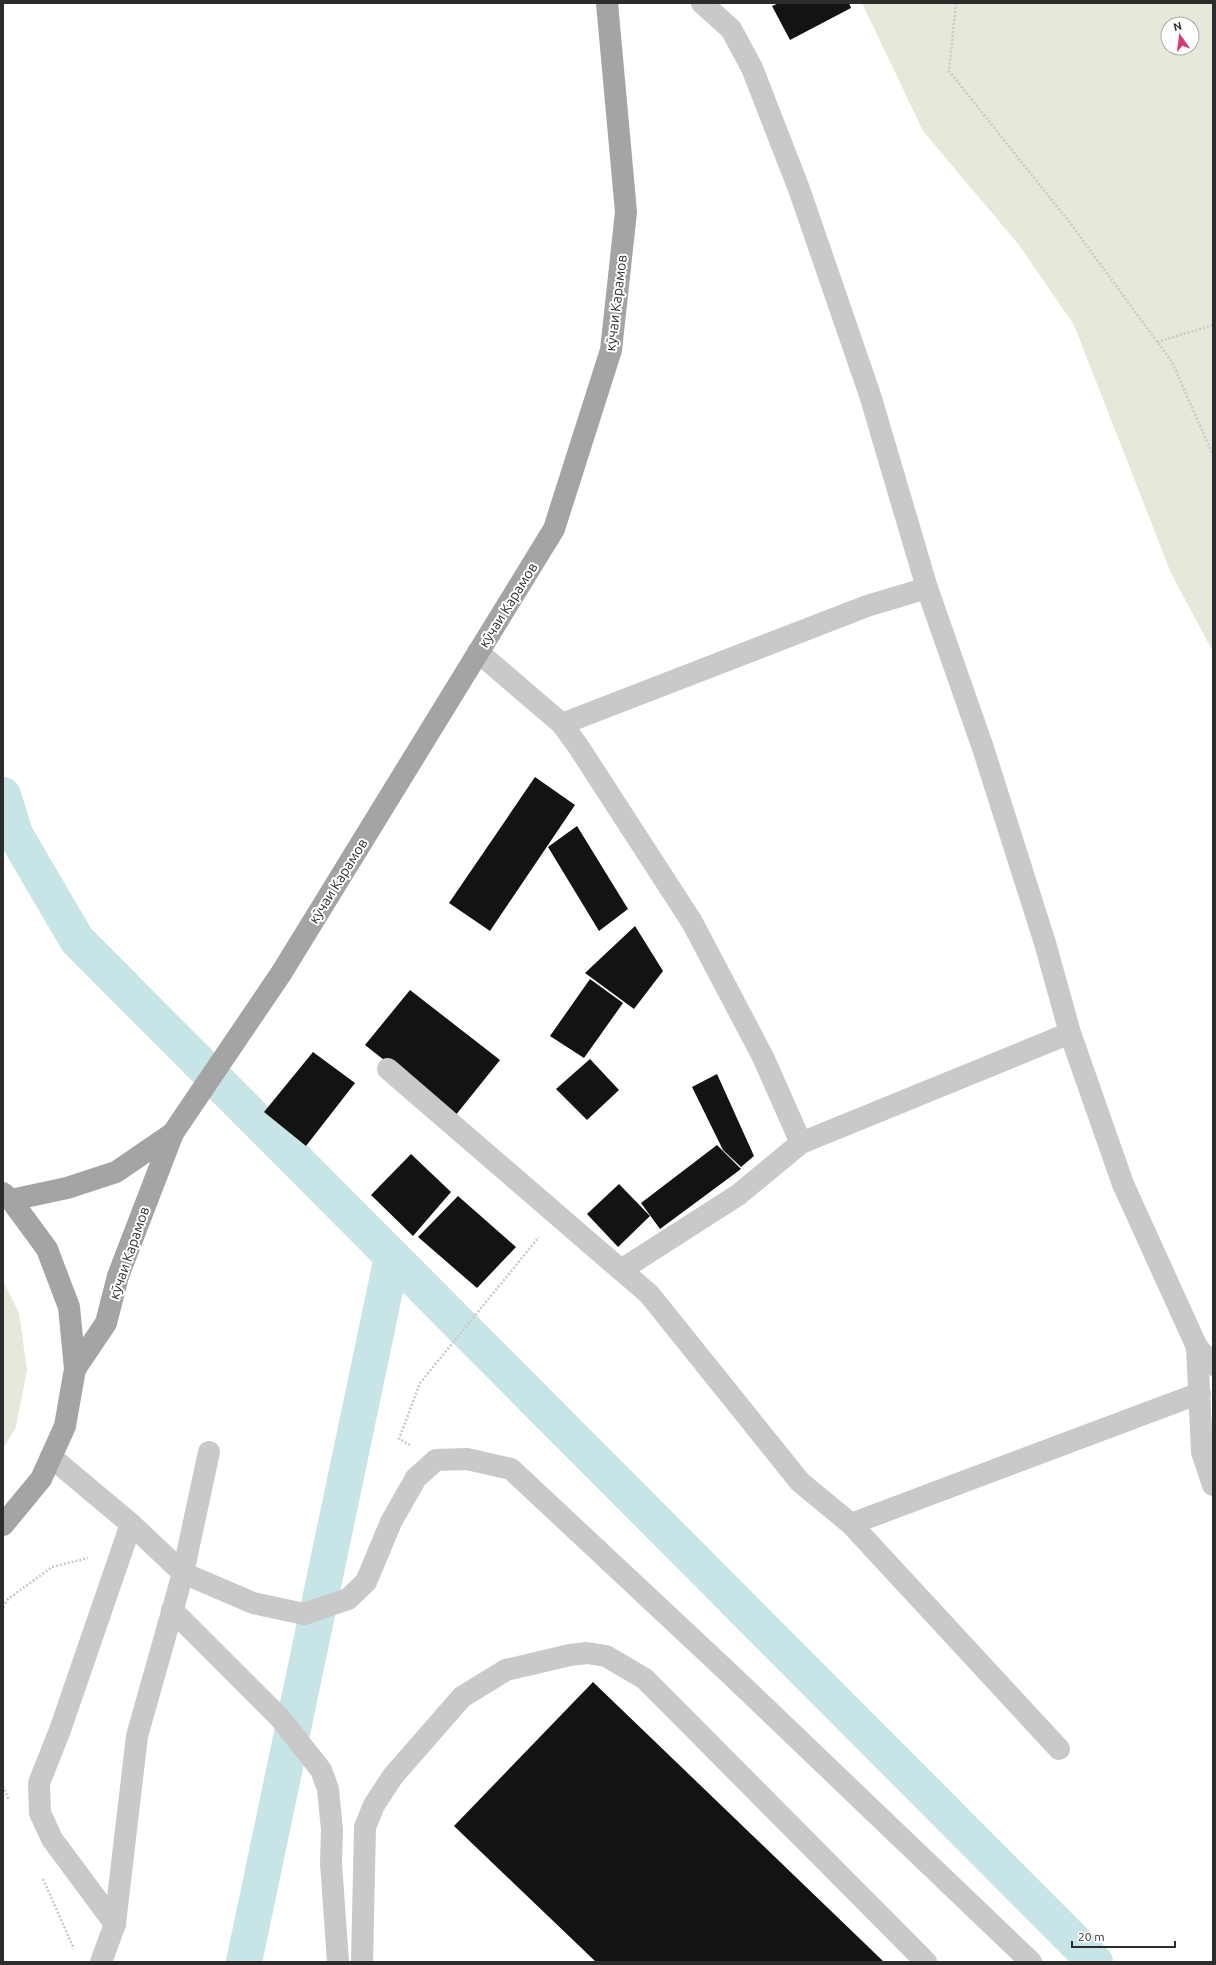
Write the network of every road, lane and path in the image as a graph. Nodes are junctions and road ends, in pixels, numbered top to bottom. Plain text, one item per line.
1 (607, 3) edge
2 (702, 3) edge
3 (956, 3) edge
4 (1213, 325) edge
5 (1157, 342) junction
6 (1213, 455) edge
7 (927, 588) junction
8 (478, 652) junction
9 (562, 724) junction
10 (1070, 1032) junction
11 (388, 1070) dead end
12 (173, 1132) junction
13 (801, 1142) junction
14 (7, 1196) edge
15 (558, 1216) junction
16 (621, 1270) junction
17 (1197, 1347) junction
18 (1213, 1365) edge
19 (75, 1369) junction
20 (1200, 1393) junction
21 (209, 1452) dead end
22 (51, 1457) junction
23 (436, 1460) junction
24 (1213, 1485) edge
25 (131, 1524) junction
26 (851, 1524) junction
27 (3, 1525) edge
28 (120, 1556) junction
29 (183, 1573) junction
30 (3, 1607) edge
31 (172, 1610) junction
32 (1059, 1750) dead end
33 (115, 1924) junction
34 (101, 1962) edge
35 (338, 1962) edge
36 (362, 1962) edge
37 (926, 1962) edge
38 (1031, 1962) edge

1 - 8 main road, кӯчаи Карамов
2 - 7 lane
3 - 5 path
4 - 5 path
5 - 6 path
7 - 9 lane
7 - 10 lane
8 - 9 lane
8 - 12 main road, кӯчаи Карамов
9 - 13 lane
10 - 13 lane
10 - 17 lane
11 - 15 lane
12 - 14 main road, кӯчаи Карамов
12 - 19 main road, кӯчаи Карамов
13 - 16 lane
14 - 19 main road
15 - 16 lane
15 - 23 path
16 - 26 lane
17 - 18 lane
17 - 20 lane
19 - 22 main road
20 - 24 lane
20 - 26 lane
21 - 29 lane
22 - 25 lane
22 - 27 main road
23 - 29 lane
23 - 38 lane
25 - 28 lane
25 - 29 lane
26 - 32 lane
28 - 30 path
28 - 33 lane
29 - 31 lane
31 - 33 lane
31 - 35 lane
33 - 34 lane
36 - 37 lane

